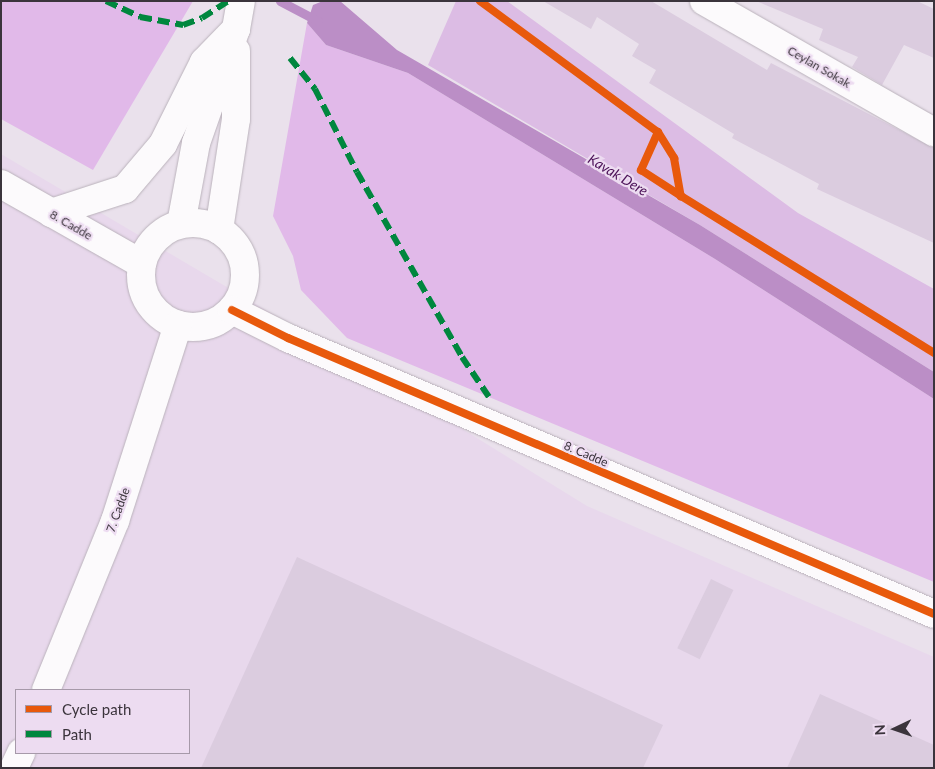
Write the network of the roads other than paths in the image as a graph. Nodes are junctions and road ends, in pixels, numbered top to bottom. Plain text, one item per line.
1 (241, 1) edge
2 (704, 1) edge
3 (236, 29) junction
4 (934, 132) edge
5 (1, 184) edge
6 (51, 213) junction
7 (182, 224) junction
8 (219, 230) junction
9 (142, 264) junction
10 (232, 310) junction
11 (178, 325) junction
12 (934, 614) edge
13 (46, 689) edge
14 (20, 754) edge
15 (14, 768) edge

1 - 3 street
2 - 4 street, Ceylan Sokak
3 - 6 street
3 - 7 street
3 - 8 street
5 - 6 street, 8. Cadde
6 - 9 street, 8. Cadde
7 - 8 street
7 - 9 street
8 - 10 street
9 - 11 street
10 - 11 street
10 - 12 street, 8. Cadde
11 - 13 street, 7. Cadde
14 - 15 street

